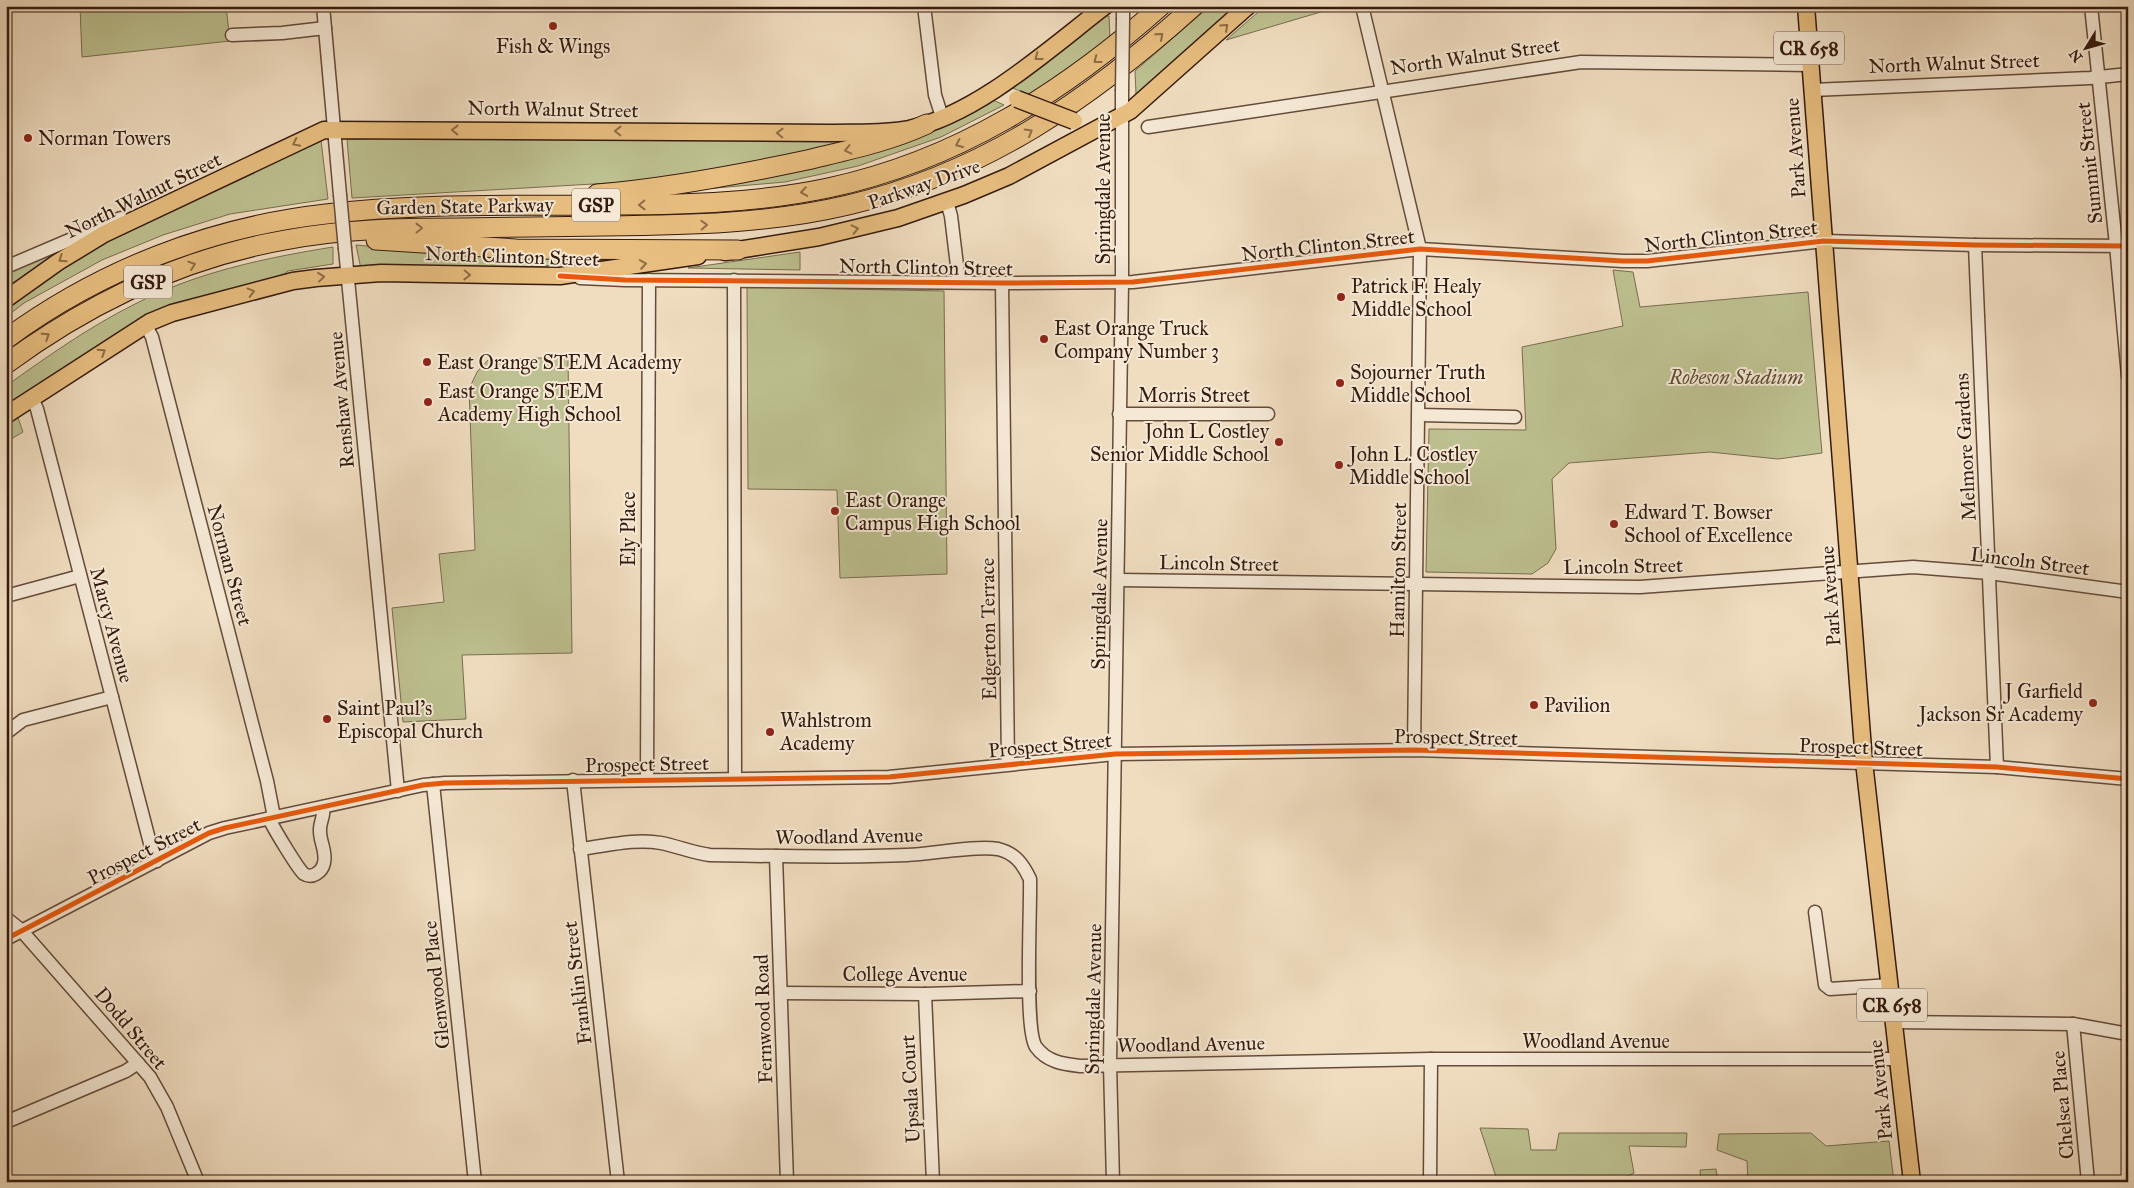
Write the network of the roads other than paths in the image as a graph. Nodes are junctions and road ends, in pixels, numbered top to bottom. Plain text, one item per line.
1 (323, 6) edge
2 (924, 6) edge
3 (1105, 6) edge
4 (1161, 6) edge
5 (1194, 6) edge
6 (1248, 6) edge
7 (1362, 6) edge
8 (1806, 6) edge
9 (2091, 6) edge
10 (1123, 12) edge
11 (325, 28) junction
12 (232, 35) dead end
13 (1810, 65) junction
14 (2128, 74) edge
15 (2099, 77) junction
16 (1812, 90) junction
17 (1381, 91) junction
18 (989, 94) junction
19 (1122, 117) junction
20 (934, 120) junction
21 (1148, 127) dead end
22 (334, 128) junction
23 (1062, 147) junction
24 (214, 182) junction
25 (947, 202) junction
26 (471, 207) junction
27 (305, 236) junction
28 (1824, 241) junction
29 (1974, 245) junction
30 (2122, 246) edge
31 (1420, 249) junction
32 (738, 250) junction
33 (6, 267) edge
34 (348, 274) junction
35 (560, 276) junction
36 (649, 280) junction
37 (734, 280) junction
38 (959, 282) junction
39 (1122, 282) junction
40 (1002, 284) junction
41 (6, 299) edge
42 (145, 324) junction
43 (6, 339) edge
44 (6, 364) edge
45 (2128, 376) edge
46 (32, 398) junction
47 (1119, 414) junction
48 (1268, 414) dead end
49 (1419, 414) junction
50 (6, 415) edge
51 (1515, 417) dead end
52 (1850, 573) junction
53 (1989, 574) junction
54 (80, 576) junction
55 (1118, 580) junction
56 (1416, 584) junction
57 (2128, 592) edge
58 (6, 596) edge
59 (112, 697) junction
60 (6, 733) edge
61 (1414, 750) junction
62 (1115, 754) junction
63 (1864, 762) junction
64 (1008, 764) junction
65 (1996, 767) junction
66 (735, 778) junction
67 (647, 779) junction
68 (2128, 779) edge
69 (573, 780) junction
70 (433, 784) junction
71 (398, 790) junction
72 (323, 807) junction
73 (272, 818) junction
74 (580, 849) junction
75 (776, 856) junction
76 (157, 861) junction
77 (1816, 912) dead end
78 (6, 918) edge
79 (21, 930) junction
80 (6, 939) edge
81 (1890, 985) junction
82 (1030, 991) junction
83 (781, 993) junction
84 (925, 994) junction
85 (1894, 1022) junction
86 (2073, 1024) junction
87 (2128, 1034) edge
88 (1898, 1059) junction
89 (1431, 1060) junction
90 (138, 1063) junction
91 (1110, 1064) junction
92 (6, 1122) edge
93 (198, 1182) edge
94 (475, 1182) edge
95 (618, 1182) edge
96 (788, 1182) edge
97 (933, 1182) edge
98 (1113, 1182) edge
99 (1430, 1182) edge
100 (1912, 1182) edge
101 (2088, 1182) edge

1 - 11 street, Renshaw Avenue
2 - 20 street
3 -> 18 main road, North Walnut Street
4 -> 26 highway, Garden State Parkway / GSP
27 -> 5 highway, Garden State Parkway / GSP
19 -> 6 main road, Parkway Drive
7 - 17 street, Hamilton Street
8 - 13 main road, Park Avenue / CR 658
9 - 15 street, Summit Street
10 - 19 street, Springdale Avenue, bridge
11 - 12 street
11 - 22 street, Renshaw Avenue
13 - 16 main road, Park Avenue / CR 658
13 - 17 street, North Walnut Street
14 - 15 street, North Walnut Street
15 - 16 street, North Walnut Street
15 - 30 street, Summit Street
16 - 28 main road, Park Avenue / CR 658
17 - 21 street, North Walnut Street
17 - 31 street, Hamilton Street
18 - 20 main road, North Walnut Street
18 - 23 main road, bridge
19 - 23 main road, Parkway Drive
19 - 39 street, Springdale Avenue
20 -> 22 main road, North Walnut Street
20 -> 26 highway
22 -> 24 main road, North Walnut Street
22 - 34 street, Renshaw Avenue, bridge
23 - 25 main road, Parkway Drive
24 - 33 street
24 -> 41 main road, North Walnut Street
32 -> 25 main road, Parkway Drive
25 - 38 street
26 - 43 highway, Garden State Parkway / GSP
27 - 32 highway
44 -> 27 highway, Garden State Parkway / GSP
28 - 29 street, North Clinton Street
28 - 31 street, North Clinton Street
28 - 52 main road, Park Avenue / CR 658
29 - 30 street, North Clinton Street
29 - 53 street, Melmore Gardens
30 - 45 street, Summit Street
31 - 39 street, North Clinton Street
31 - 49 street, Hamilton Street
35 -> 32 main road, Parkway Drive
34 -> 35 main road, North Clinton Street
42 -> 34 main road, North Clinton Street
34 - 71 street, Renshaw Avenue
35 - 36 street, North Clinton Street
36 - 37 street, North Clinton Street
36 - 67 street, Ely Place
37 - 38 street, North Clinton Street
37 - 66 street
38 - 40 street, North Clinton Street
39 - 40 street, North Clinton Street
39 - 47 street, Springdale Avenue
40 - 64 street, Edgerton Terrace
46 -> 42 main road, North Clinton Street
42 - 73 street, Norman Street
46 - 50 main road, North Clinton Street
46 - 54 street, Marcy Avenue
47 - 48 street, Morris Street
47 - 55 street, Springdale Avenue
49 - 51 street
49 - 56 street, Hamilton Street
52 - 53 street, Lincoln Street
52 - 56 street, Lincoln Street
52 - 63 main road, Park Avenue / CR 658
53 - 57 street, Lincoln Street
53 - 65 street, Melmore Gardens
54 - 58 street
54 - 59 street, Marcy Avenue
55 - 56 street, Lincoln Street
55 - 62 street, Springdale Avenue
56 - 61 street, Hamilton Street
59 - 60 street
59 - 76 street, Marcy Avenue
61 - 62 street, Prospect Street
61 - 63 street, Prospect Street
62 - 64 street, Prospect Street
62 - 91 street, Springdale Avenue
63 - 65 street, Prospect Street
63 - 81 main road, Park Avenue / CR 658
64 - 66 street, Prospect Street
65 - 68 street, Prospect Street
66 - 67 street, Prospect Street
67 - 69 street, Prospect Street
69 - 70 street, Prospect Street
69 - 74 street, Franklin Street
70 - 71 street, Prospect Street
70 - 94 street, Glenwood Place
71 - 72 street, Prospect Street
72 - 73 street, Prospect Street
72 - 73 street, Norman Street
73 - 76 street, Prospect Street
74 - 75 street, Woodland Avenue
74 - 95 street, Franklin Street
75 - 82 street, Woodland Avenue
75 - 83 street, Fernwood Road
76 - 79 street, Prospect Street
77 - 81 street
78 - 79 street, Dodd Street
79 - 80 street, Prospect Street
79 - 90 street, Dodd Street
81 - 85 main road, Park Avenue / CR 658
82 - 84 street, College Avenue
82 - 91 street, Woodland Avenue
83 - 84 street, College Avenue
83 - 96 street, Fernwood Road
84 - 97 street, Upsala Court
85 - 86 street
85 - 88 main road, Park Avenue / CR 658
86 - 87 street
86 - 101 street, Chelsea Place
88 - 89 street, Woodland Avenue
88 - 100 main road, Park Avenue / CR 658
89 - 91 street, Woodland Avenue
89 - 99 street
90 - 92 street
90 - 93 street, Dodd Street
91 - 98 street, Springdale Avenue

